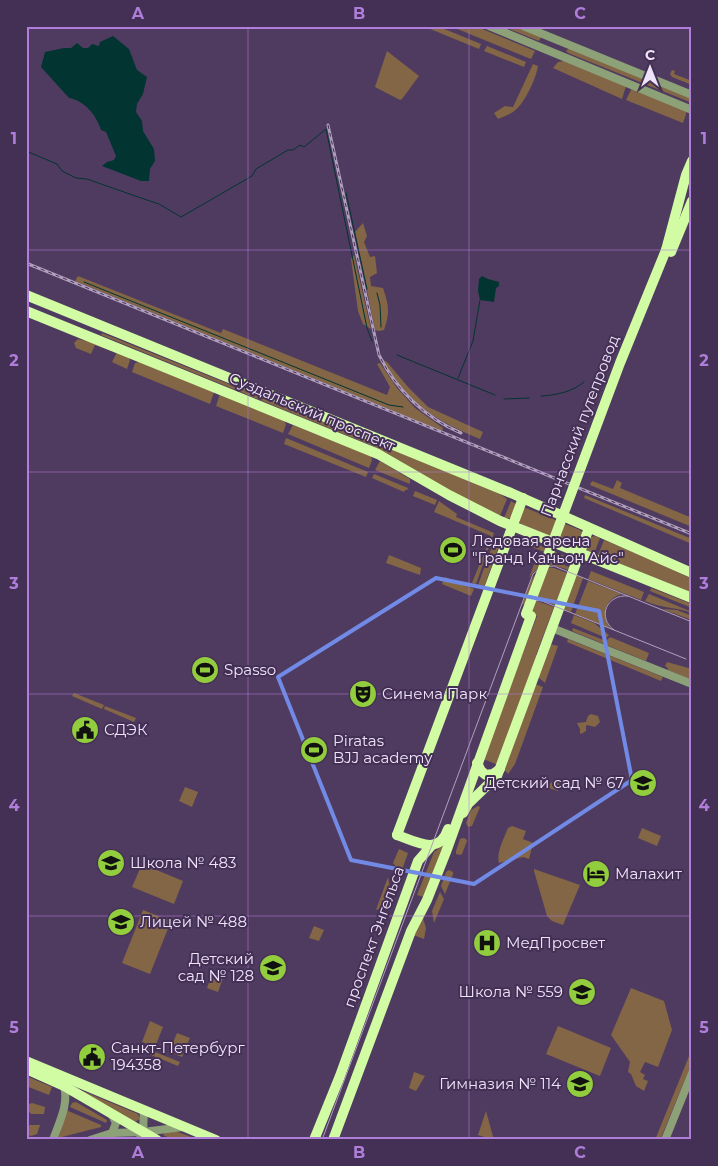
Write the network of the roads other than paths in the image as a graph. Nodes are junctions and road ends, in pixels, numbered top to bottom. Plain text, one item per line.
1 (489, 26) edge
2 (523, 26) edge
3 (692, 95) edge
4 (692, 110) edge
5 (692, 161) edge
6 (692, 201) edge
7 (668, 251) junction
8 (26, 295) edge
9 (26, 311) edge
10 (523, 498) junction
11 (512, 527) junction
12 (589, 528) junction
13 (580, 554) junction
14 (692, 573) edge
15 (692, 598) edge
16 (528, 615) junction
17 (552, 628) junction
18 (692, 684) edge
19 (477, 762) junction
20 (500, 768) junction
21 (397, 835) junction
22 (452, 836) junction
23 (432, 845) junction
24 (418, 861) junction
25 (26, 1061) edge
26 (26, 1069) edge
27 (692, 1073) edge
28 (64, 1086) junction
29 (144, 1110) junction
30 (112, 1115) junction
31 (185, 1127) junction
32 (162, 1130) junction
33 (112, 1133) junction
34 (141, 1136) edge
35 (52, 1140) edge
36 (90, 1140) edge
37 (157, 1140) edge
38 (161, 1140) edge
39 (216, 1140) edge
40 (314, 1140) edge
41 (333, 1140) edge
42 (665, 1140) edge

1 - 4 street
2 - 3 street
5 - 7 main road
6 - 7 main road
7 - 16 main road, Парнасский путепровод, bridge
8 - 10 main road, Суздальский проспект
9 - 11 main road, Суздальский проспект
10 - 11 main road
10 - 12 main road, Суздальский проспект
11 - 13 main road, Суздальский проспект
11 - 21 main road
12 - 13 main road
12 - 14 main road, Суздальский проспект
13 - 15 main road, Суздальский проспект
13 - 17 main road
16 - 19 main road
16 - 23 main road, проспект Энгельса
17 - 18 street
17 - 20 main road
19 - 20 main road
19 - 22 main road
20 - 22 main road
21 - 23 main road
21 - 24 main road
22 - 41 main road
23 - 24 main road, проспект Энгельса
24 - 40 main road, проспект Энгельса
25 - 29 main road
26 - 28 main road
27 - 42 street
28 - 30 main road
28 - 35 street
29 - 31 main road
29 - 34 street
30 - 33 street
30 - 34 main road
31 - 32 street
31 - 39 main road
32 - 34 street
32 - 38 street
33 - 34 street
33 - 36 street
34 - 37 main road

